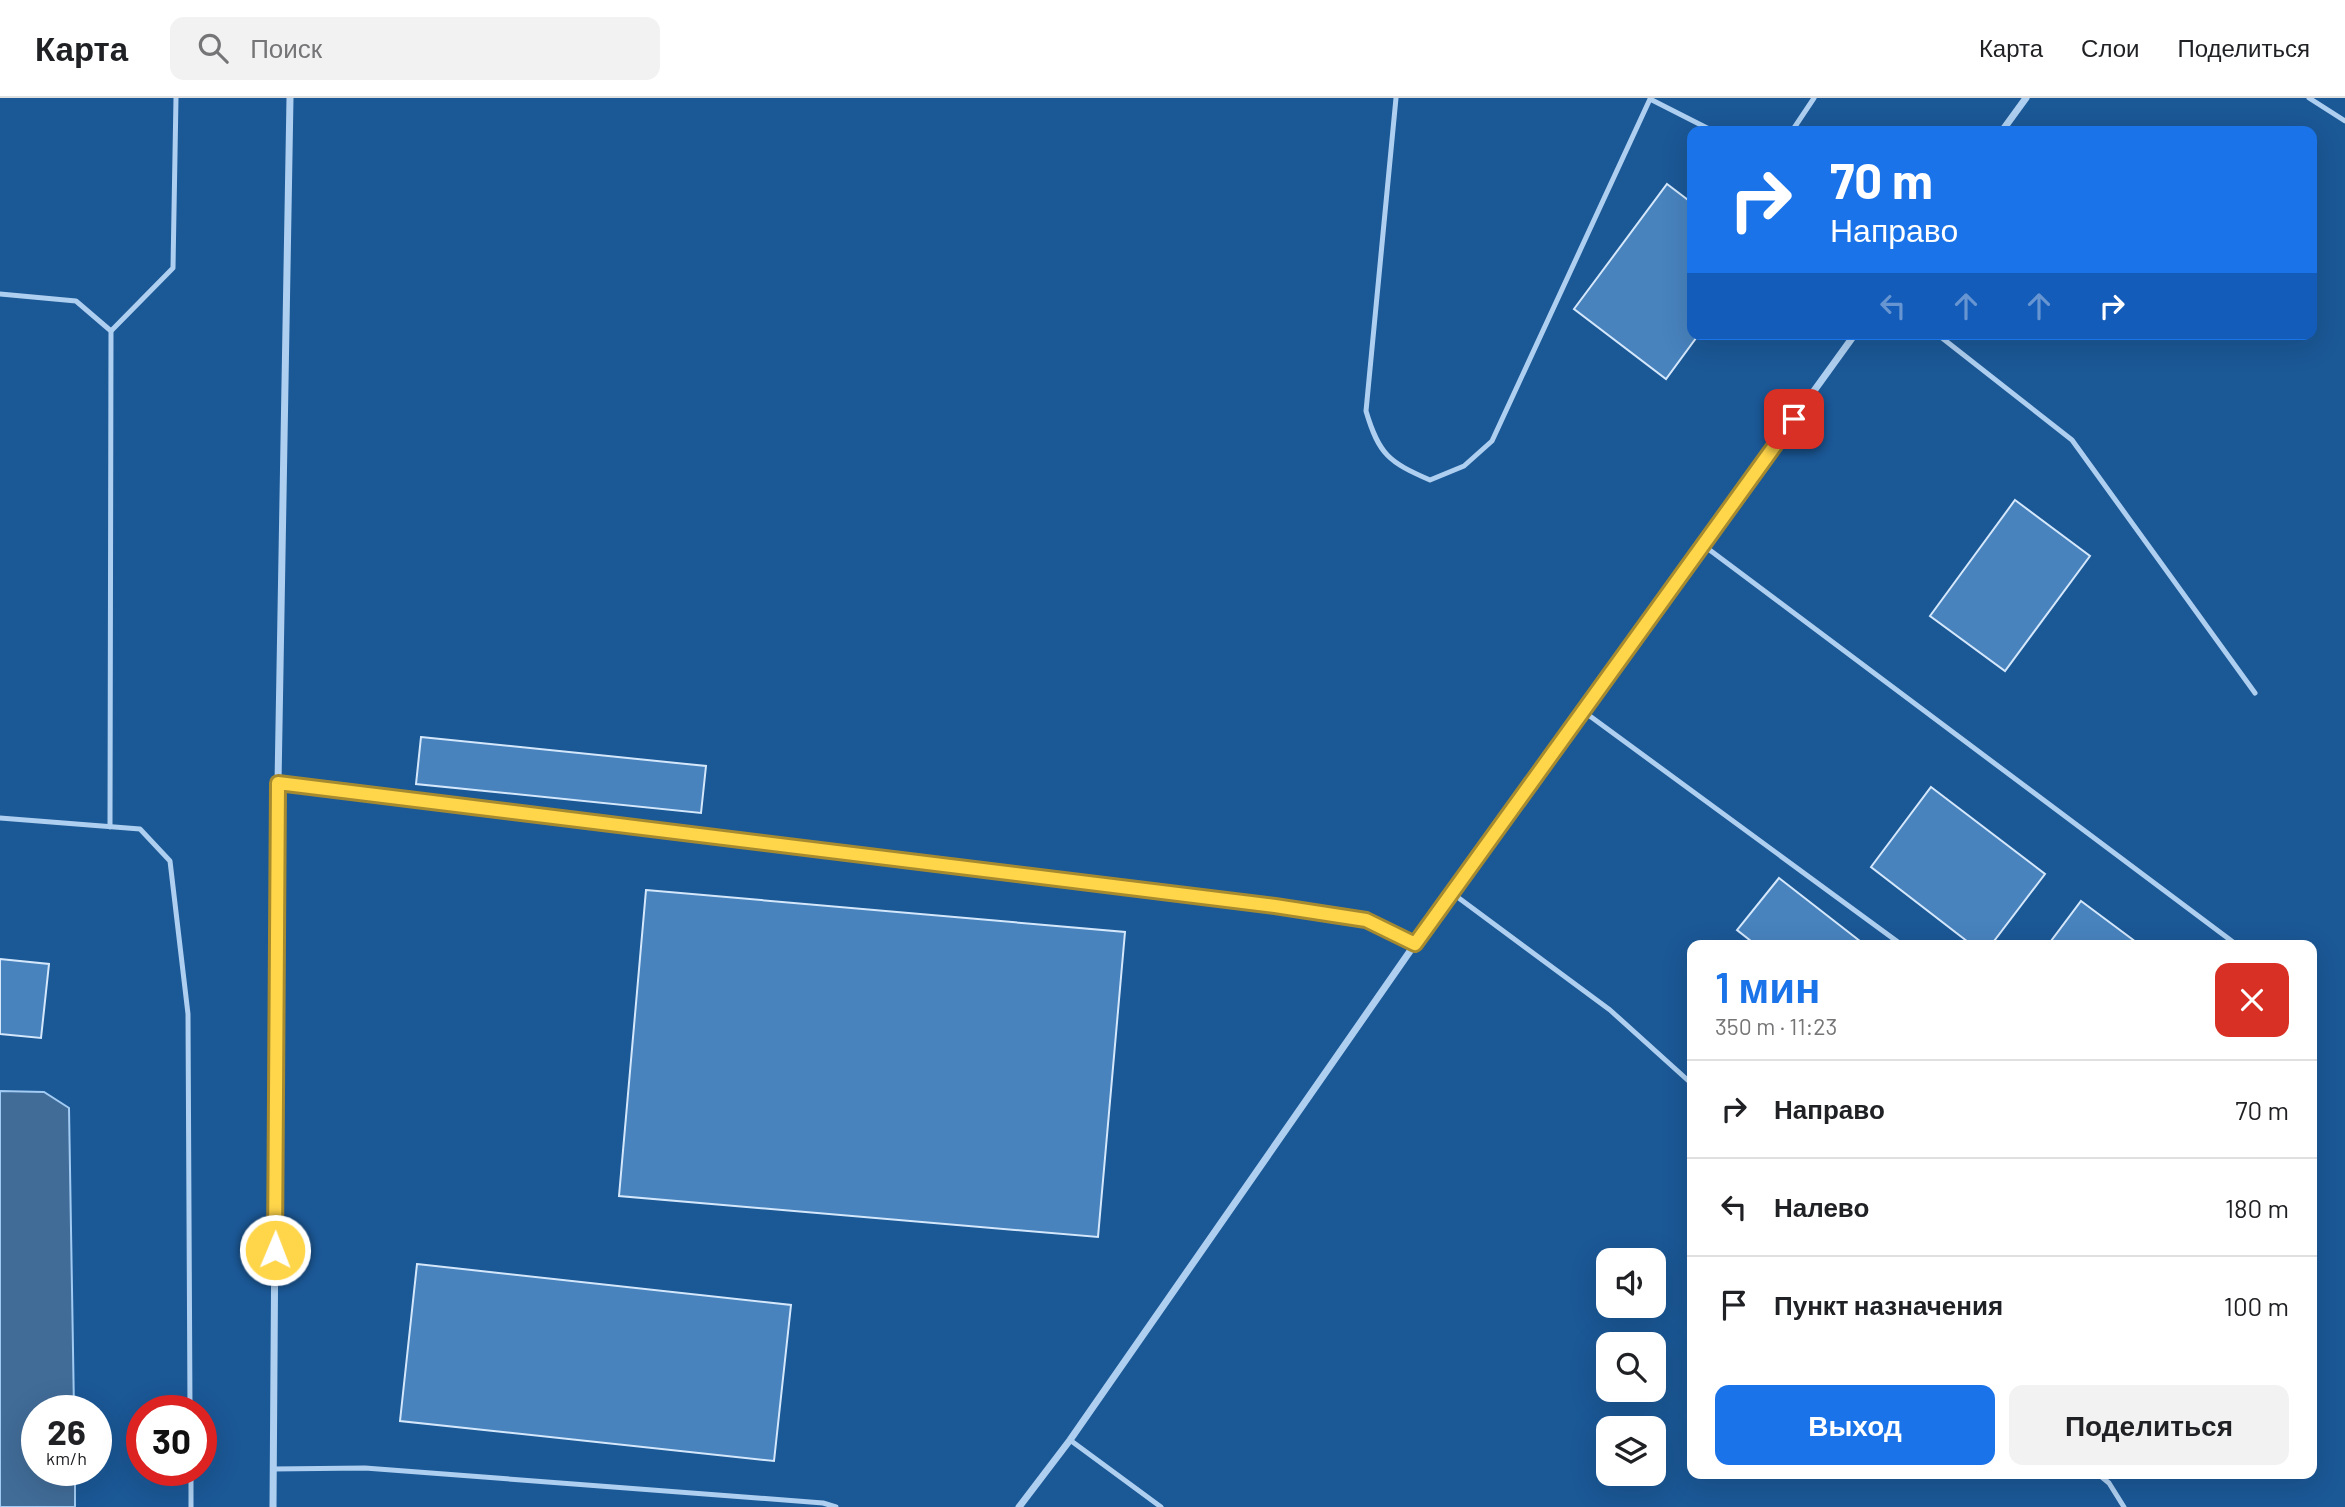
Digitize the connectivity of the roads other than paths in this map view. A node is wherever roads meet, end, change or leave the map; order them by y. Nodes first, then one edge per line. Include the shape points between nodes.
1 (176, 98) edge
2 (290, 98) edge
3 (1396, 98) edge
4 (1814, 98) edge
5 (2026, 98) edge
6 (2309, 98) edge
7 (2345, 121) edge
8 (1703, 126) edge
9 (1795, 126) edge
10 (2006, 126) edge
11 (0, 294) edge
12 (111, 331) junction
13 (1851, 340) edge
14 (1945, 340) edge
15 (1703, 545) junction
16 (2255, 693) dead end
17 (1583, 711) junction
18 (278, 783) junction
19 (0, 818) edge
20 (110, 827) junction
21 (1452, 893) junction
22 (1895, 940) edge
23 (2230, 940) edge
24 (1415, 944) junction
25 (1687, 1079) edge
26 (190, 1395) edge
27 (1070, 1440) junction
28 (273, 1469) junction
29 (2104, 1479) edge
30 (191, 1486) edge
31 (191, 1507) edge
32 (272, 1507) edge
33 (836, 1507) edge
34 (1019, 1507) edge
35 (1161, 1507) edge
36 (2124, 1507) edge

1 - 12 lane via 173,268
2 - 18 street
3 - 8 lane via 1366,411 1374,439 1397,466 1430,480 1464,466 1492,441 1650,99
4 - 9 lane
5 - 10 street
6 - 7 lane
11 - 12 lane via 76,301
12 - 20 lane
13 - 15 street
14 - 16 lane via 2072,440
15 - 17 street
15 - 23 lane
17 - 21 street
17 - 22 lane
18 - 24 lane via 1275,906 1366,920
18 - 28 street
19 - 20 lane
20 - 26 lane via 140,829 170,861 188,1014
21 - 24 street
21 - 25 lane via 1610,1010
24 - 27 street
27 - 34 street
27 - 35 lane
28 - 32 street
28 - 33 lane via 365,1468
29 - 36 lane
30 - 31 lane

